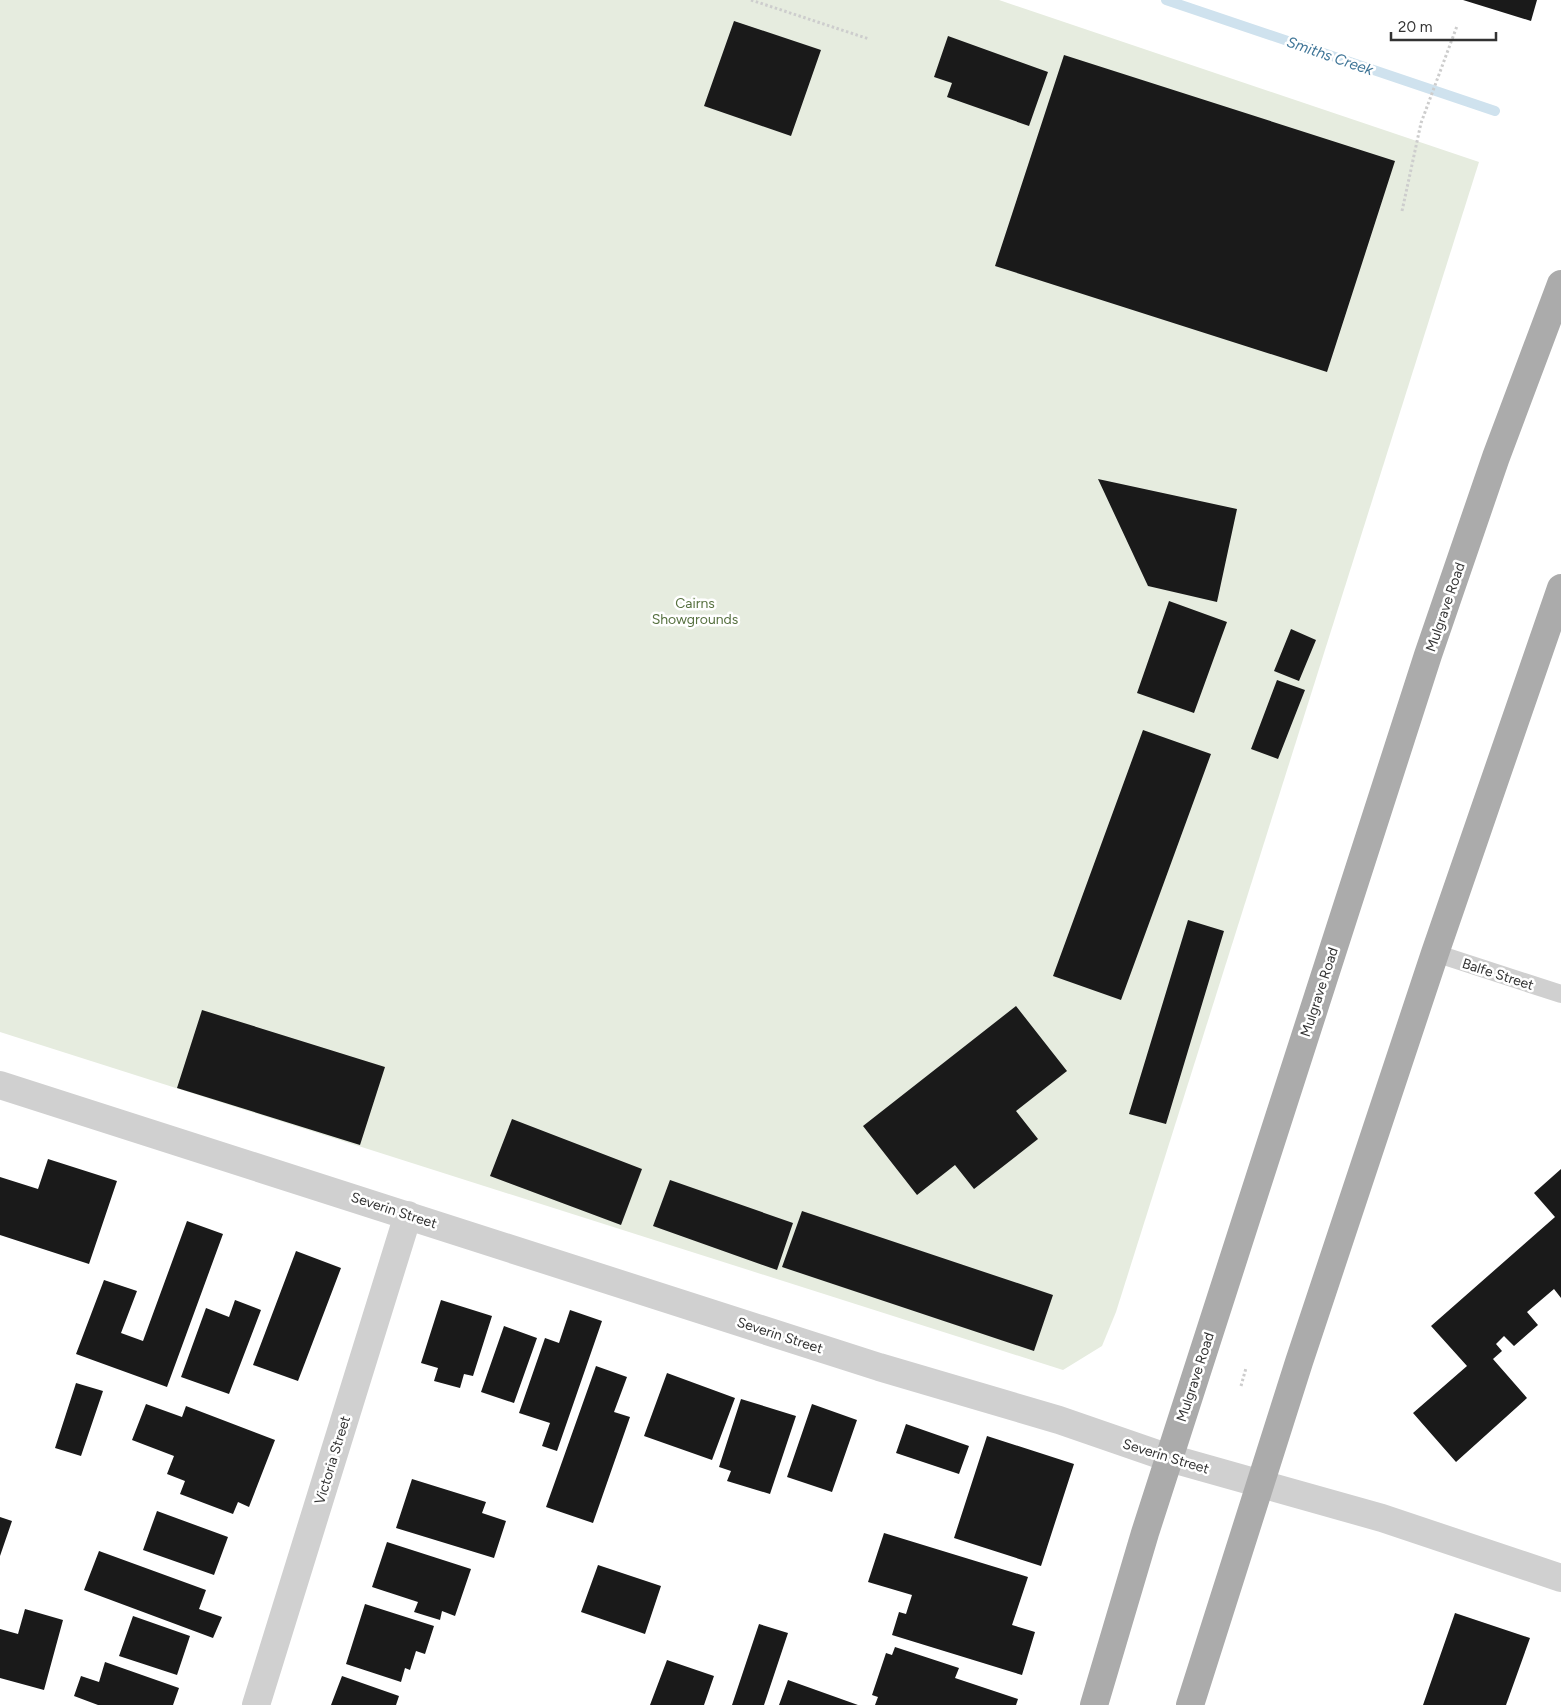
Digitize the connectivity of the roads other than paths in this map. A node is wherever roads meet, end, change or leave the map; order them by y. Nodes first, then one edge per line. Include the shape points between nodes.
1 (1561, 284) edge
2 (1561, 588) edge
3 (1435, 953) junction
4 (1561, 994) edge
5 (0, 1085) edge
6 (408, 1215) junction
7 (1169, 1458) junction
8 (1260, 1484) junction
9 (1561, 1578) edge
10 (256, 1705) edge
11 (1094, 1705) edge
12 (1190, 1705) edge

1 - 7 main road, Mulgrave Road via 1496,457 1428,655
2 - 3 main road
3 - 4 lane, Balfe Street
3 - 8 main road
5 - 6 street, Severin Street
6 - 7 street, Severin Street via 879,1367 1059,1420
6 - 10 street, Victoria Street
7 - 8 street, Severin Street
7 - 11 main road, Mulgrave Road
8 - 9 street, Severin Street via 1382,1518
8 - 12 main road

